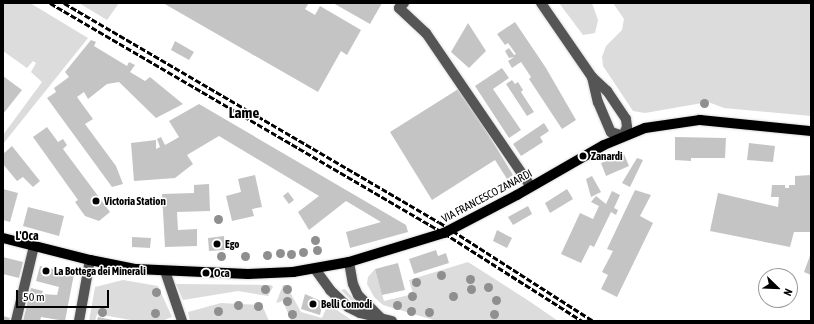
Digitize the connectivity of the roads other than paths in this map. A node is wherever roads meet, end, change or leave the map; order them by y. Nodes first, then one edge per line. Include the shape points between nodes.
1 (404, 3) edge
2 (541, 3) edge
3 (592, 77) junction
4 (811, 131) edge
5 (623, 136) junction
6 (531, 187) junction
7 (3, 238) edge
8 (34, 246) junction
9 (90, 260) junction
10 (349, 262) junction
11 (315, 268) junction
12 (165, 271) junction
13 (382, 318) junction
14 (16, 321) edge
15 (79, 321) edge
16 (182, 321) edge
17 (392, 321) edge

1 - 6 street via 399,8 426,33
2 - 3 street
3 - 5 street via 598,102 609,129 616,136
3 - 5 street via 606,91 626,119 627,127
4 - 5 main road, VIA FRANCESCO ZANARDI via 700,120 654,126
5 - 6 main road, VIA FRANCESCO ZANARDI
6 - 10 main road, VIA FRANCESCO ZANARDI via 444,233
7 - 8 main road, VIA FRANCESCO ZANARDI
8 - 9 main road, VIA FRANCESCO ZANARDI
8 - 14 street
9 - 12 main road, VIA FRANCESCO ZANARDI via 136,269
9 - 15 street
10 - 11 main road, VIA FRANCESCO ZANARDI
10 - 13 street via 358,295
11 - 12 main road, VIA FRANCESCO ZANARDI via 266,274
11 - 13 street via 335,295 348,307 360,313
12 - 16 street
13 - 17 street

